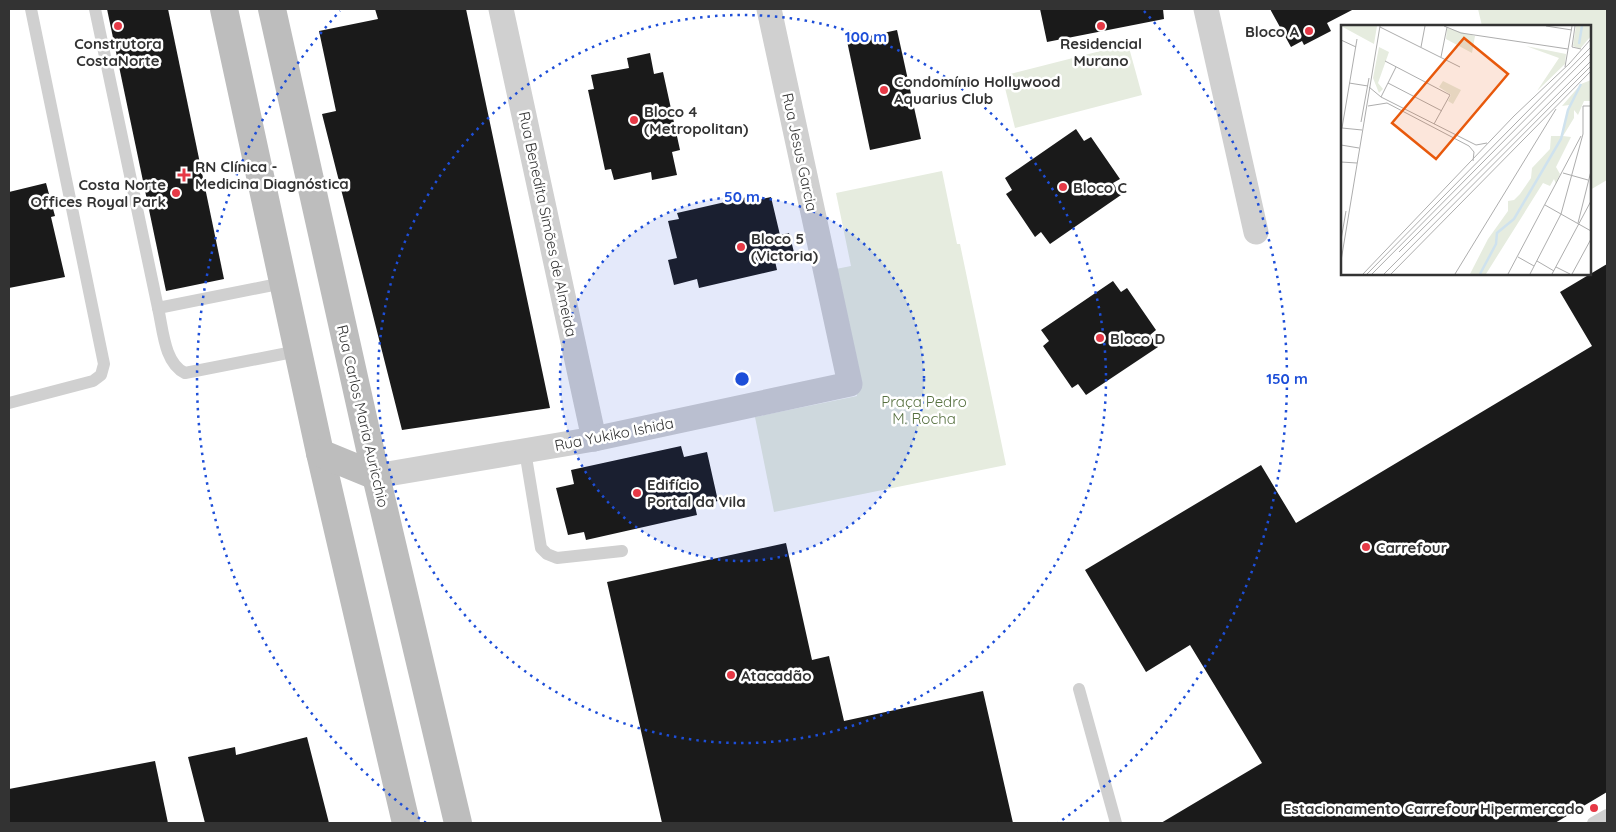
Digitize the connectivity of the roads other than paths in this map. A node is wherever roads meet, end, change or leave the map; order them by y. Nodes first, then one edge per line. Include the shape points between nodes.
1 (31, 9) edge
2 (95, 9) edge
3 (224, 9) edge
4 (272, 9) edge
5 (501, 9) edge
6 (769, 9) edge
7 (1206, 9) edge
8 (1256, 232) dead end
9 (283, 283) junction
10 (158, 308) junction
11 (298, 351) junction
12 (850, 384) joint
13 (9, 403) edge
14 (594, 439) junction
15 (525, 451) junction
16 (320, 453) junction
17 (376, 476) junction
18 (622, 551) dead end
19 (1079, 689) dead end
20 (1607, 815) edge
21 (406, 823) edge
22 (458, 823) edge
23 (1116, 823) edge
24 (1593, 823) edge

1 - 13 lane via 104,364 100,375 93,381
2 - 10 lane
3 - 9 main road
4 - 17 main road, Rua Carlos Maria Auricchio
5 - 14 street, Rua Benedita Simões de Almeida
6 - 12 street, Rua Jesus Garcia
7 - 8 street
9 - 10 lane
9 - 11 main road
10 - 11 lane via 171,362 185,373
11 - 16 main road
12 - 14 street, Rua Yukiko Ishida
14 - 15 street, Rua Yukiko Ishida
15 - 17 street, Rua Yukiko Ishida
15 - 18 lane via 541,548 557,558
16 - 17 main road
16 - 21 main road
17 - 22 main road, Rua Carlos Maria Auricchio
19 - 23 lane
20 - 24 lane

